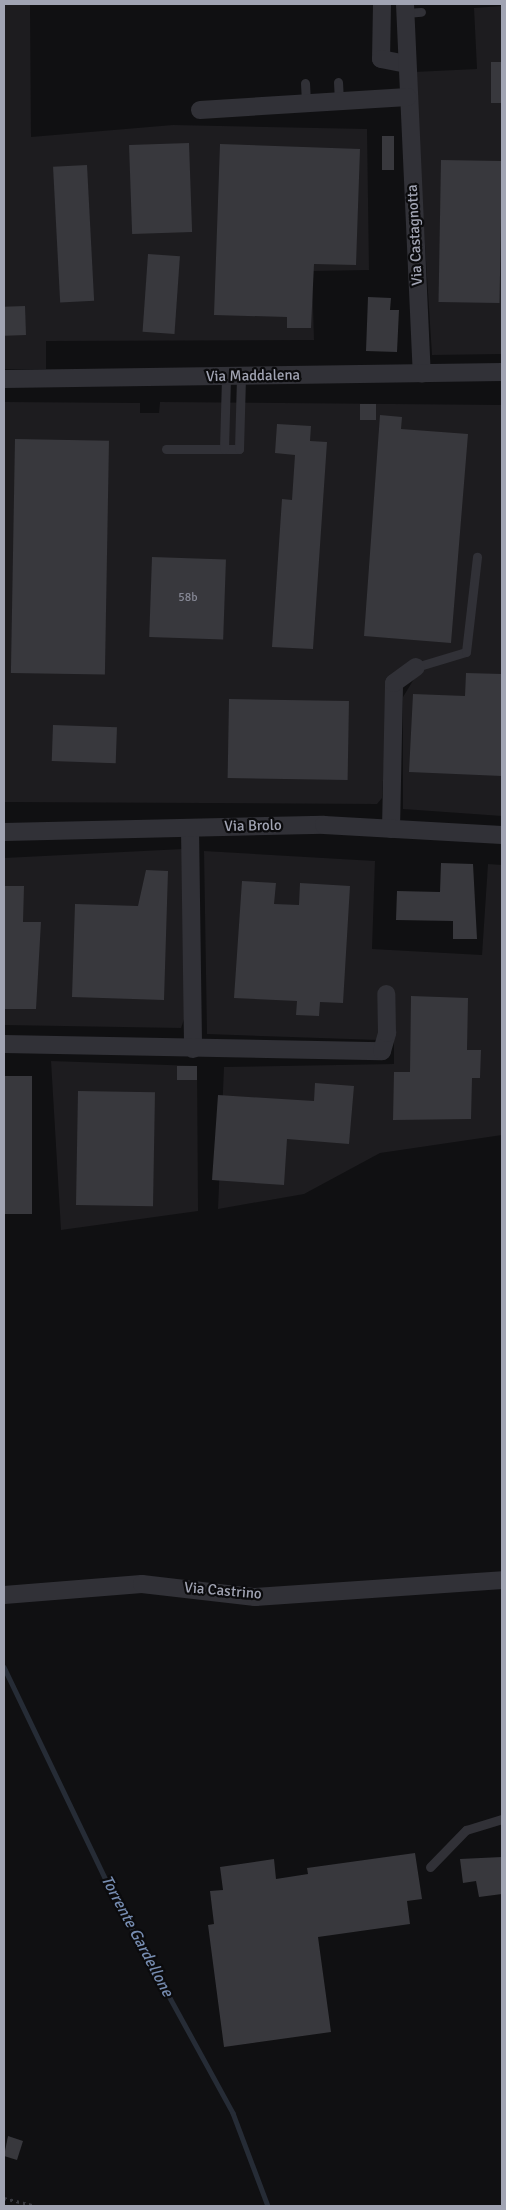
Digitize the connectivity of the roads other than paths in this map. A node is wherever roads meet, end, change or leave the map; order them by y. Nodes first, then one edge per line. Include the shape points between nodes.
1 (382, 4) edge
2 (389, 4) edge
3 (410, 10) edge
4 (405, 31) junction
5 (407, 64) junction
6 (338, 82) dead end
7 (305, 83) dead end
8 (408, 96) junction
9 (339, 101) junction
10 (306, 103) junction
11 (200, 110) dead end
12 (502, 372) edge
13 (422, 374) junction
14 (233, 376) junction
15 (4, 379) edge
16 (166, 449) dead end
17 (224, 450) junction
18 (477, 557) dead end
19 (416, 667) joint
20 (190, 828) junction
21 (391, 829) junction
22 (4, 832) edge
23 (502, 836) edge
24 (386, 994) dead end
25 (4, 1044) edge
26 (193, 1049) junction
27 (502, 1580) edge
28 (4, 1595) edge
29 (502, 1820) edge
30 (430, 1866) dead end

1 - 5 street via 381,59
2 - 4 street, Via Castagnotta
3 - 4 street, Via Castagnotta
4 - 5 street, Via Castagnotta
5 - 8 street, Via Castagnotta
6 - 9 lane
7 - 10 lane
8 - 9 street
8 - 13 street, Via Castagnotta
9 - 10 street
10 - 11 street
12 - 13 street, Via Maddalena
13 - 14 street, Via Maddalena
14 - 15 street, Via Maddalena
14 - 17 lane
14 - 17 lane via 239,449
16 - 17 lane
18 - 19 lane via 466,652
19 - 21 street via 394,683
20 - 21 street, Via Brolo via 324,825
20 - 22 street, Via Brolo
20 - 26 street
21 - 23 street, Via Brolo
24 - 26 street via 382,1051
25 - 26 street
27 - 28 street, Via Castrino via 255,1597 142,1584
29 - 30 lane via 466,1830

